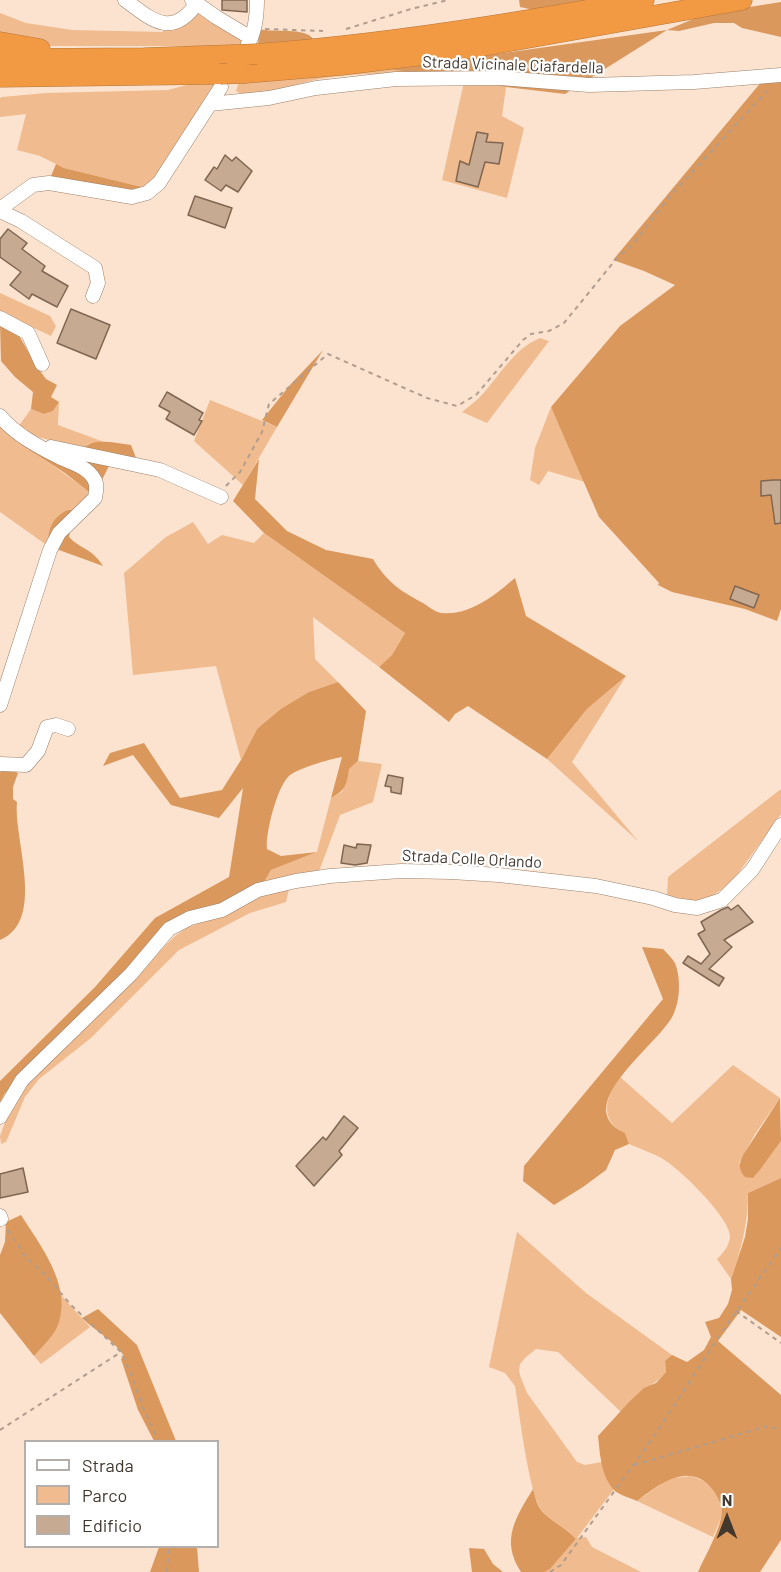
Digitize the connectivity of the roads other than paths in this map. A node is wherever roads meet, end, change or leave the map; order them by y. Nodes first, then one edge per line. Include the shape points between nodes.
1 (125, 0) edge
2 (257, 0) edge
3 (644, 0) edge
4 (742, 0) edge
5 (195, 2) edge
6 (0, 42) edge
7 (248, 44) junction
8 (0, 59) edge
9 (85, 59) junction
10 (0, 77) edge
11 (96, 77) junction
12 (778, 79) edge
13 (221, 81) junction
14 (0, 92) edge
15 (210, 104) junction
16 (0, 210) edge
17 (93, 296) dead end
18 (0, 318) edge
19 (42, 364) dead end
20 (0, 416) edge
21 (37, 444) junction
22 (223, 492) road end
23 (0, 705) edge
24 (68, 729) dead end
25 (0, 764) edge
26 (781, 825) edge
27 (0, 1117) edge

1 - 5 street via 163,24 189,14
2 - 7 street
3 - 7 highway via 452,33 327,49
4 - 13 highway, bridge via 455,51 245,73
5 - 7 street
6 - 9 highway via 69,50
7 - 9 highway
8 - 9 highway
10 - 11 highway
11 - 13 highway
11 - 14 highway via 78,87
12 - 15 street, Strada Vicinale Ciafardella via 589,85 500,78 396,79
13 - 15 street
15 - 16 street via 159,183 147,193 132,197 49,183 33,185
16 - 17 street via 95,268 98,283
18 - 19 street via 28,333
20 - 21 street via 10,428
21 - 22 street via 160,470
21 - 23 street via 83,468 96,481 97,490 83,511 59,533 50,550
24 - 25 street via 47,727 38,752 26,765
26 - 27 street, Strada Colle Orlando via 752,870 722,900 697,908 596,886 451,872 330,876 258,890 222,910 190,918 169,929 131,975 22,1080

